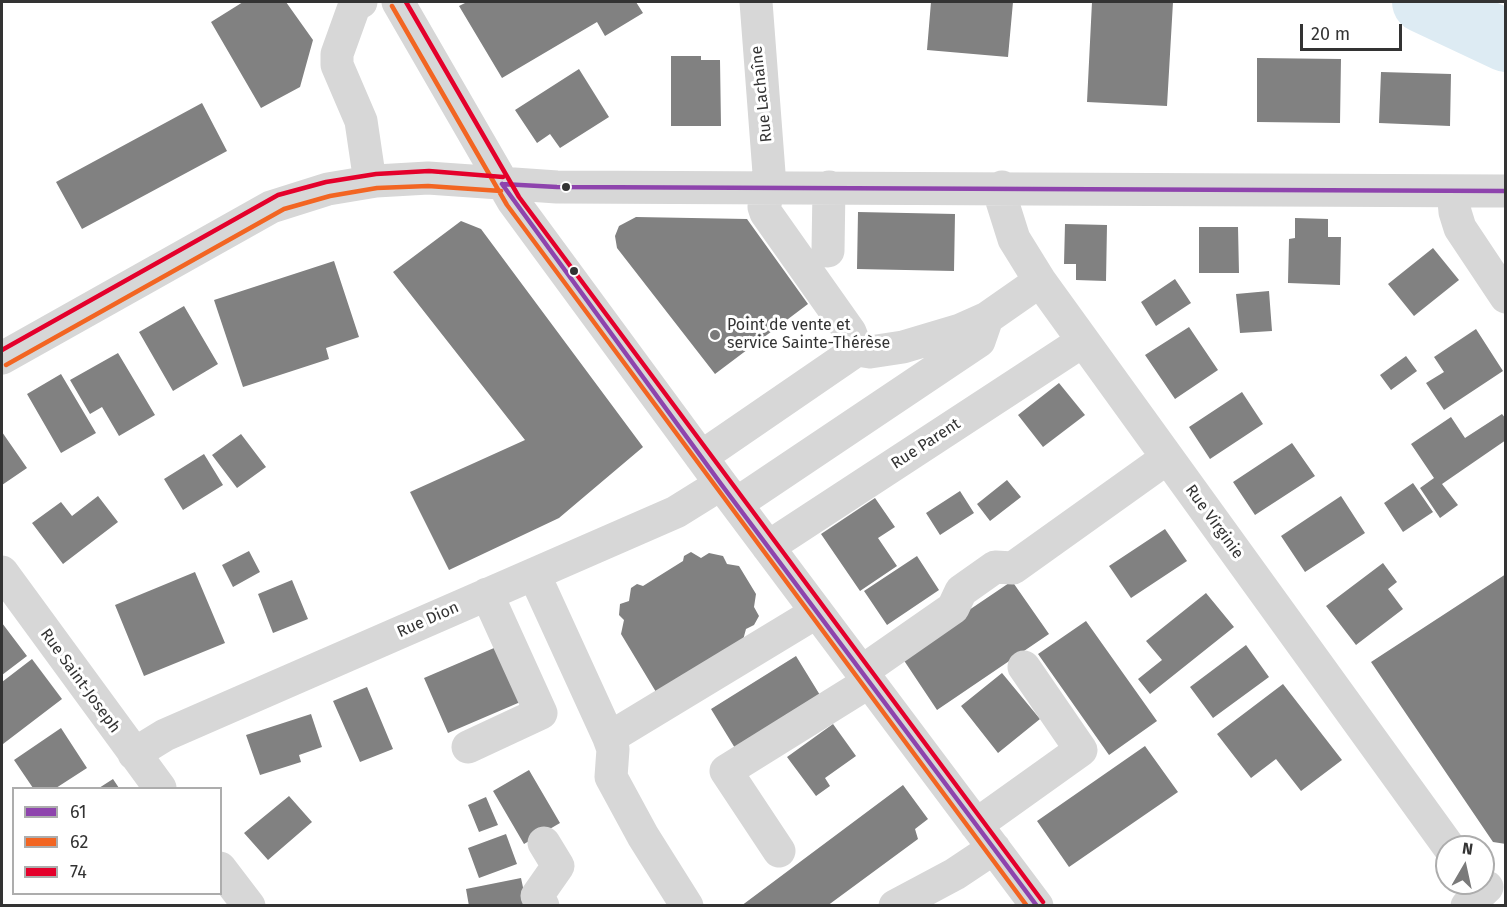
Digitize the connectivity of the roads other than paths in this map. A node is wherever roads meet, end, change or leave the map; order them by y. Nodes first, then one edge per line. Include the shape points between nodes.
1 (361, 2) edge
2 (398, 2) edge
3 (756, 2) edge
4 (370, 182) junction
5 (502, 184) junction
6 (770, 186) junction
7 (829, 187) junction
8 (1002, 187) junction
9 (1453, 191) junction
10 (1506, 191) edge
11 (828, 251) dead end
12 (1040, 280) junction
13 (1506, 297) edge
14 (987, 318) junction
15 (1083, 341) junction
16 (870, 351) junction
17 (2, 358) edge
18 (909, 388) junction
19 (701, 457) junction
20 (1167, 458) junction
21 (728, 494) junction
22 (768, 547) junction
23 (2, 572) edge
24 (534, 574) junction
25 (487, 594) junction
26 (818, 612) junction
27 (1024, 667) dead end
28 (865, 677) junction
29 (609, 738) junction
30 (468, 747) dead end
31 (134, 754) junction
32 (159, 787) edge
33 (1440, 835) edge
34 (985, 837) junction
35 (544, 843) dead end
36 (778, 851) dead end
37 (222, 871) edge
38 (249, 906) edge
39 (543, 906) edge
40 (687, 906) edge
41 (895, 906) edge
42 (1037, 906) edge

1 - 4 street via 355,4 337,54 337,65 361,121
2 - 5 street
3 - 6 street, Rue Lachaîne
4 - 5 street via 429,178
4 - 17 street via 328,189 272,207
5 - 6 street
5 - 19 street
6 - 7 street
6 - 16 street, Rue Lachaîne via 764,207 769,220 850,332
7 - 8 street
7 - 11 street
8 - 9 street
8 - 12 street, Rue Virginie via 1002,201 1014,239
9 - 10 street
9 - 13 street via 1460,228
12 - 14 street
12 - 15 street, Rue Virginie
14 - 16 street via 960,330
14 - 18 street, Rue Dion via 980,341
15 - 20 street, Rue Virginie
15 - 22 street, Rue Parent
16 - 18 street, Rue Lachaîne
16 - 19 street
18 - 21 street, Rue Dion
19 - 21 street
20 - 28 street via 1013,568 995,567 969,585 961,591 953,608
20 - 33 street, Rue Virginie
21 - 22 street
21 - 24 street, Rue Dion via 676,512
22 - 26 street
23 - 31 street, Rue Saint-Joseph
24 - 25 street, Rue Dion
24 - 29 street
25 - 30 street via 541,713
25 - 31 street, Rue Dion via 165,735
26 - 28 street
26 - 29 street
27 - 34 street via 1081,750
28 - 34 street
28 - 36 street via 726,771
29 - 40 street via 613,749 611,777
31 - 32 street, Rue Saint-Joseph
34 - 41 street via 955,874
34 - 42 street
35 - 39 street via 558,866 537,896
37 - 38 street

